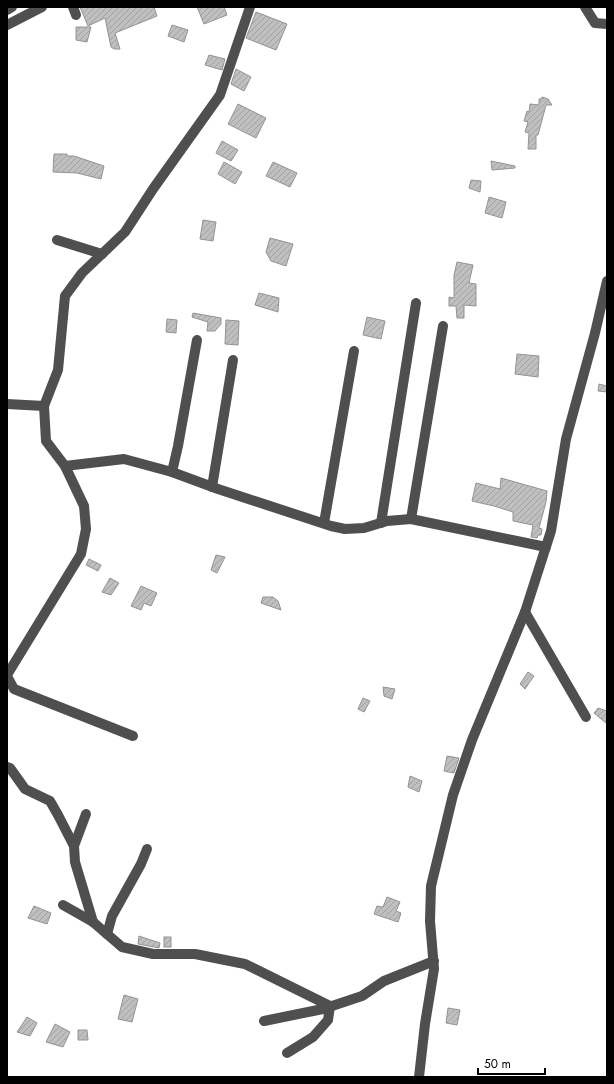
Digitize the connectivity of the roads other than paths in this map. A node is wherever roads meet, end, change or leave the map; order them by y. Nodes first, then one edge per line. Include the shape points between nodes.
1 (42, 7) edge
2 (250, 7) edge
3 (585, 7) edge
4 (607, 24) edge
5 (7, 25) edge
6 (57, 240) dead end
7 (102, 254) junction
8 (607, 281) edge
9 (416, 303) dead end
10 (443, 326) dead end
11 (197, 340) dead end
12 (354, 351) dead end
13 (233, 360) dead end
14 (7, 404) edge
15 (44, 406) junction
16 (65, 466) junction
17 (172, 472) junction
18 (212, 487) junction
19 (411, 519) junction
20 (381, 523) junction
21 (324, 524) junction
22 (546, 547) junction
23 (525, 612) junction
24 (7, 676) edge
25 (586, 717) dead end
26 (132, 736) dead end
27 (7, 767) edge
28 (86, 814) dead end
29 (74, 846) junction
30 (147, 849) dead end
31 (63, 905) dead end
32 (94, 922) junction
33 (107, 934) junction
34 (434, 961) junction
35 (330, 1006) junction
36 (264, 1021) dead end
37 (287, 1053) dead end
38 (419, 1077) edge

1 - 5 street
2 - 7 street via 220,96 125,232
3 - 4 street via 595,23
6 - 7 street
7 - 15 street via 82,273 65,296 58,370
8 - 22 street via 566,439 551,531
9 - 20 street
10 - 19 street
11 - 17 street
12 - 21 street
13 - 18 street
14 - 15 street
15 - 16 street via 46,441
16 - 17 street via 124,459
16 - 24 street via 84,506 86,529 81,554
17 - 18 street
18 - 21 street
19 - 20 street
19 - 22 street
20 - 21 street via 364,528 345,529
22 - 23 street
23 - 25 street
23 - 34 street via 472,740 453,795 431,886 430,921
24 - 26 street via 14,689
27 - 29 street via 24,789 50,801
28 - 29 street
29 - 32 street via 75,862
30 - 33 street via 112,916
31 - 32 street
32 - 33 street
33 - 35 street via 122,947 153,954 195,954 246,964
34 - 35 street via 384,981 362,996
34 - 38 street
35 - 36 street via 323,1010
35 - 37 street via 328,1020 313,1037

